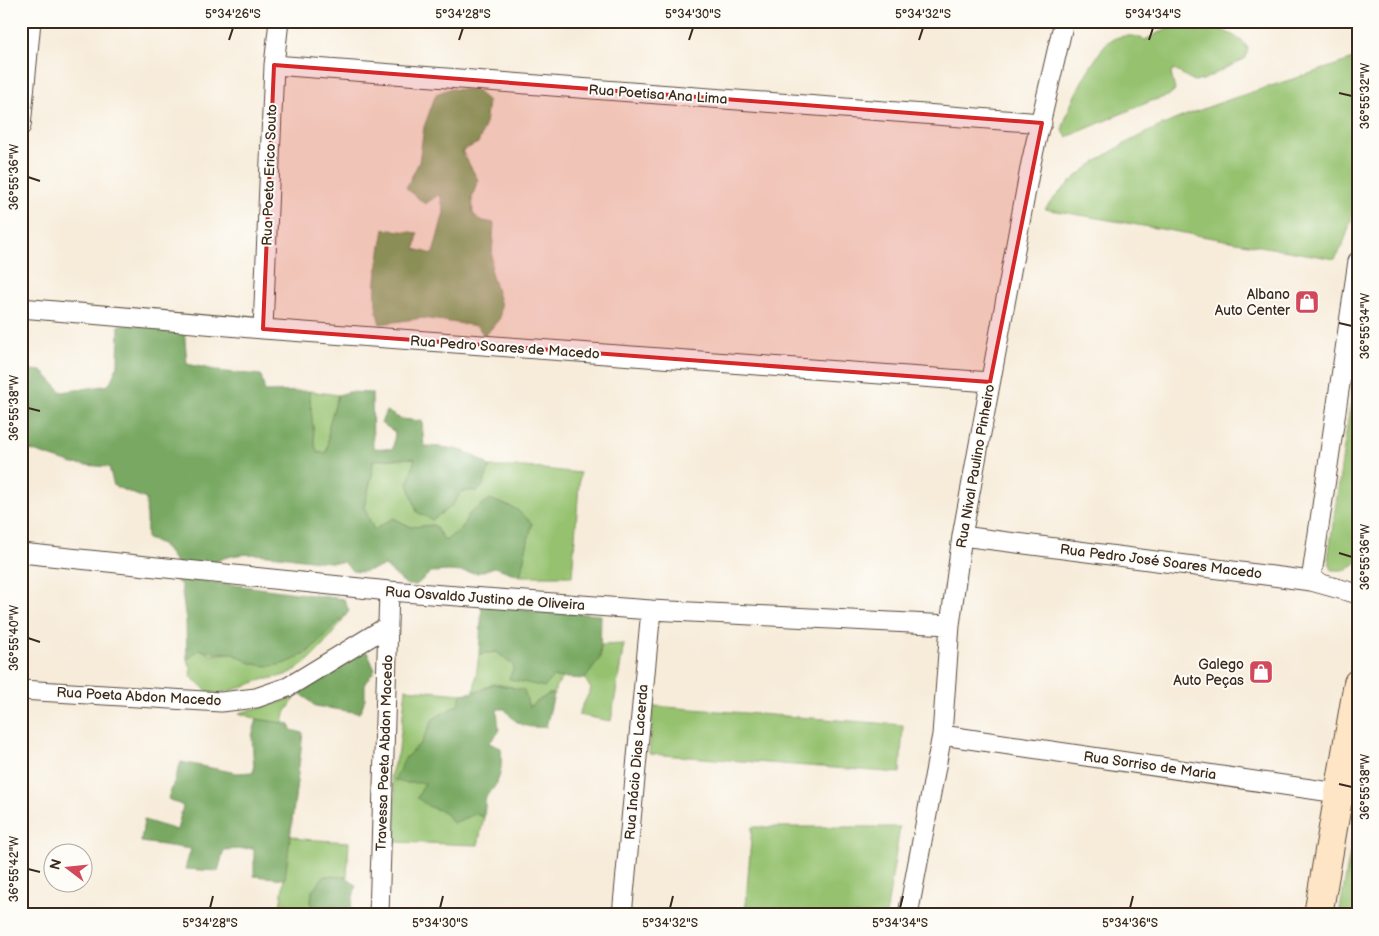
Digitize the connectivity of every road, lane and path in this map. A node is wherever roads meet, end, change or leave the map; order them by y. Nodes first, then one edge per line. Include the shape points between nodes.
1 (31, 21) edge
2 (279, 21) edge
3 (1064, 21) edge
4 (24, 50) edge
5 (274, 65) junction
6 (1042, 123) junction
7 (21, 126) edge
8 (1358, 261) edge
9 (21, 308) edge
10 (263, 329) junction
11 (990, 382) junction
12 (962, 536) junction
13 (21, 553) edge
14 (1311, 581) junction
15 (389, 591) junction
16 (1358, 594) edge
17 (651, 610) junction
18 (950, 625) junction
19 (388, 626) junction
20 (1358, 684) edge
21 (21, 690) edge
22 (942, 735) junction
23 (1348, 794) edge
24 (910, 914) edge
25 (379, 915) edge
26 (622, 915) edge
27 (1318, 915) edge

1 - 4 street
2 - 5 street, Rua Poeta Erico Souto
3 - 6 street, Rua Nival Paulino Pinheiro
4 - 7 street
5 - 6 street, Rua Poetisa Ana Lima
5 - 10 street, Rua Poeta Erico Souto
6 - 11 street, Rua Nival Paulino Pinheiro via 1031,163
8 - 14 street
9 - 10 street, Rua Pedro Soares de Macedo
10 - 11 street, Rua Pedro Soares de Macedo
11 - 12 street, Rua Nival Paulino Pinheiro
12 - 14 street, Rua Pedro José Soares Macedo
12 - 18 street, Rua Nival Paulino Pinheiro
13 - 15 street, Rua Osvaldo Justino de Oliveira
14 - 16 street, Rua Pedro José Soares Macedo
15 - 17 street, Rua Osvaldo Justino de Oliveira
15 - 19 street, Travessa Poeta Abdon Macedo
17 - 18 street, Rua Osvaldo Justino de Oliveira
17 - 26 street, Rua Inácio Dias Lacerda
18 - 22 street, Rua Nival Paulino Pinheiro
19 - 21 street, Rua Poeta Abdon Macedo via 288,688 256,698 221,702
19 - 25 street, Travessa Poeta Abdon Macedo
20 - 23 main road
22 - 23 street, Rua Sorriso de Maria
22 - 24 street, Rua Nival Paulino Pinheiro
23 - 27 main road

